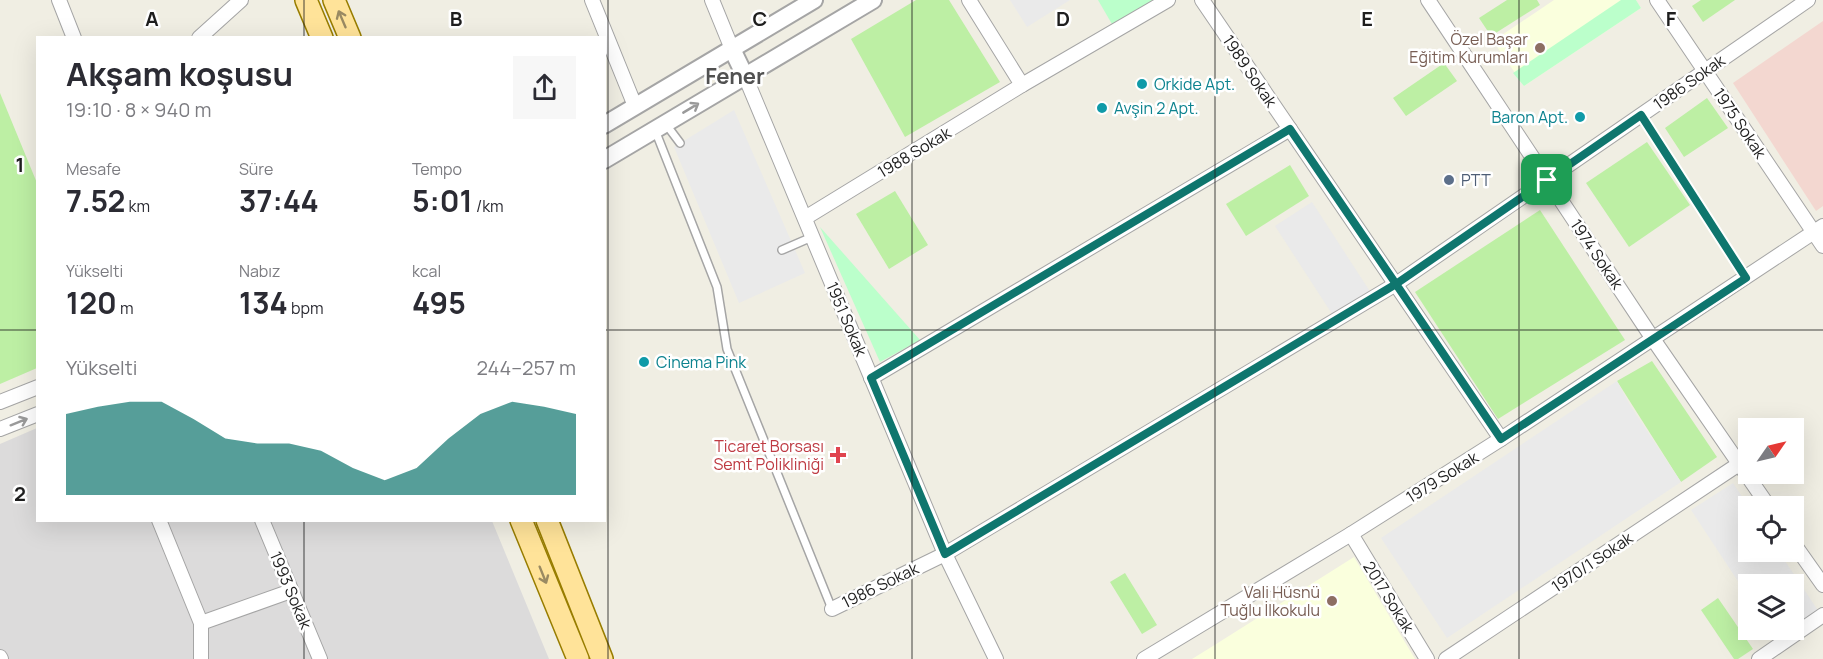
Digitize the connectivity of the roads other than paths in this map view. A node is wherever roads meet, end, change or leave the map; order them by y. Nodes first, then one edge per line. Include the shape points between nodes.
1 (59, 0) edge
2 (241, 0) edge
3 (306, 0) edge
4 (334, 0) edge
5 (592, 0) edge
6 (712, 0) edge
7 (813, 0) edge
8 (873, 0) edge
9 (969, 0) edge
10 (1168, 0) edge
11 (1202, 0) edge
12 (1428, 0) edge
13 (1657, 0) edge
14 (1808, 0) edge
15 (74, 36) edge
16 (201, 36) edge
17 (321, 36) edge
18 (349, 36) edge
19 (732, 49) junction
20 (1705, 71) junction
21 (745, 76) junction
22 (1022, 85) junction
23 (635, 106) junction
24 (1641, 115) junction
25 (606, 123) edge
26 (660, 126) junction
27 (1290, 129) junction
28 (680, 143) dead end
29 (606, 158) edge
30 (1547, 180) junction
31 (805, 218) junction
32 (1818, 229) edge
33 (812, 237) junction
34 (1823, 246) edge
35 (782, 250) dead end
36 (1746, 278) junction
37 (1396, 284) junction
38 (1653, 339) junction
39 (871, 378) junction
40 (36, 388) edge
41 (0, 402) edge
42 (36, 415) edge
43 (0, 429) edge
44 (1501, 439) junction
45 (1738, 463) edge
46 (1738, 465) edge
47 (160, 522) edge
48 (263, 522) edge
49 (522, 522) edge
50 (548, 522) edge
51 (1351, 534) junction
52 (945, 554) junction
53 (1804, 558) edge
54 (1823, 585) edge
55 (291, 591) junction
56 (832, 609) joint
57 (1823, 615) edge
58 (201, 623) junction
59 (201, 659) edge
60 (320, 659) edge
61 (578, 659) edge
62 (602, 659) edge
63 (996, 659) edge
64 (1144, 659) edge
65 (1427, 659) edge
66 (1446, 659) edge
67 (1759, 659) edge

1 - 15 street
2 - 16 street
3 - 17 main road
18 -> 4 main road
5 - 23 street
6 - 19 street
7 - 19 street
8 - 21 street
9 - 22 street
10 - 22 street, 1988 Sokak
11 - 27 street, 1989 Sokak
12 - 30 street, 1974 Sokak
13 - 20 street, 1975 Sokak
14 - 20 street, 1986 Sokak
19 - 21 street
19 - 23 street
20 - 24 street, 1986 Sokak
20 - 32 street, 1975 Sokak
26 -> 21 street
21 - 31 street, 1951 Sokak
22 - 31 street, 1988 Sokak
23 - 25 street
24 - 30 street, 1986 Sokak
24 - 36 lane
26 - 28 lane
26 - 29 street
26 - 56 lane via 717,287 727,349
27 - 37 street, 1989 Sokak
27 - 39 street
30 - 37 street, 1986 Sokak
30 - 38 street, 1974 Sokak
31 - 33 street, 1951 Sokak
32 - 34 street, 1975 Sokak
32 - 36 street, 1979 Sokak
33 - 35 lane
33 - 39 street, 1951 Sokak
36 - 38 street, 1979 Sokak
37 - 44 street, 1989 Sokak
37 - 52 street, 1986 Sokak
38 - 44 street, 1979 Sokak
38 - 45 street, 1974 Sokak
39 - 52 street, 1951 Sokak
40 - 41 street
43 -> 42 street
44 - 51 street, 1979 Sokak
46 - 66 street, 1970/1 Sokak
47 - 58 street
48 - 55 street, 1993 Sokak
49 -> 61 main road
50 - 62 main road
51 - 64 street, 1979 Sokak
51 - 65 street, 2017 Sokak
52 - 56 street, 1986 Sokak
52 - 63 street, 1951 Sokak
53 - 54 street
55 - 58 street
55 - 60 street, 1993 Sokak
57 - 67 street
58 - 59 street

